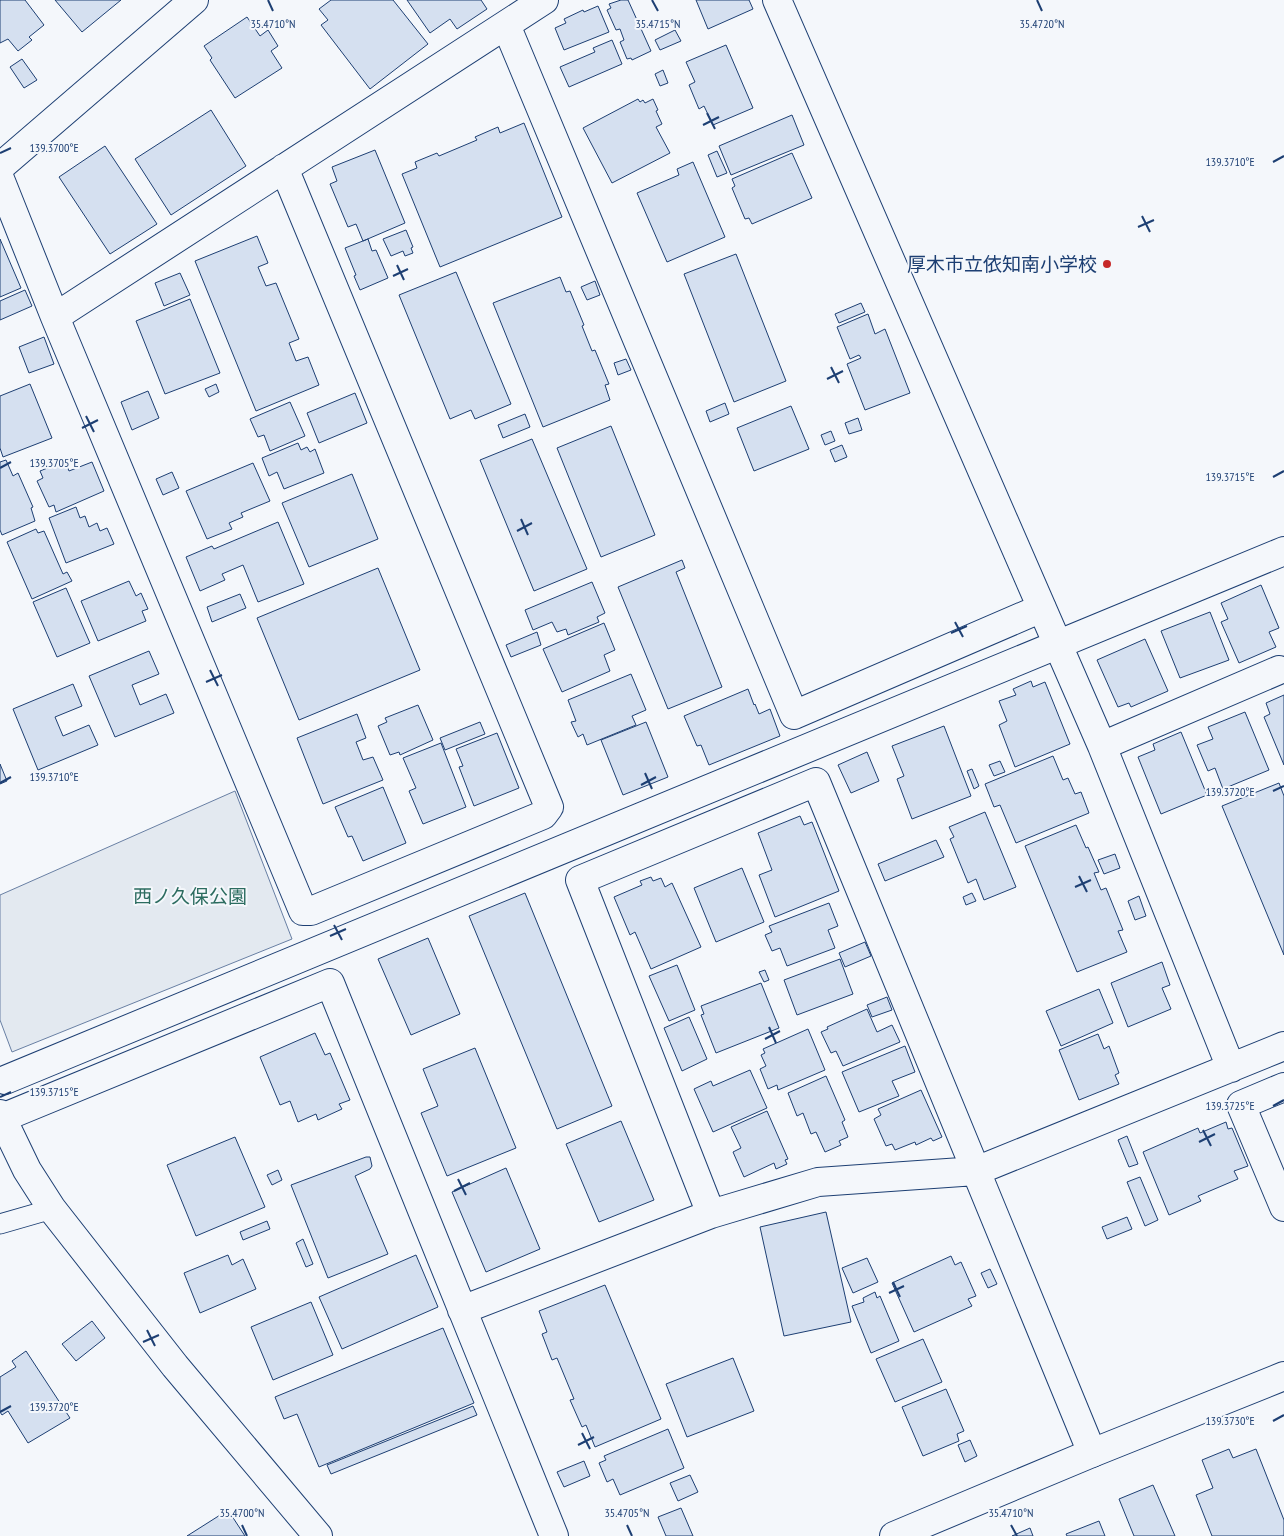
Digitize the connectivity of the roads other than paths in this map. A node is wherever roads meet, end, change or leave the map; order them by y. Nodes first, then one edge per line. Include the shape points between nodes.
1 (194, 0) edge
2 (544, 0) edge
3 (777, 0) edge
4 (506, 25) junction
5 (0, 167) edge
6 (284, 168) junction
7 (0, 179) edge
8 (55, 317) junction
9 (1284, 551) edge
10 (1042, 608) junction
11 (1058, 646) junction
12 (1279, 670) dead end
13 (1102, 746) junction
14 (1284, 1046) edge
15 (1231, 1068) junction
16 (5, 1080) dead end
17 (1284, 1087) edge
18 (1, 1116) edge
19 (976, 1171) junction
20 (1284, 1207) edge
21 (52, 1209) junction
22 (711, 1214) junction
23 (0, 1224) edge
24 (462, 1310) junction
25 (1284, 1376) edge
26 (1092, 1453) junction
27 (318, 1536) edge
28 (554, 1536) edge
29 (894, 1536) edge

1 - 5 street
2 - 4 street
3 - 10 street
4 - 6 street
4 - 10 street via 794,715
6 - 8 street
6 - 8 street via 549,807 543,815 311,912 303,911
7 - 8 street
9 - 11 street
10 - 11 street
11 - 13 street
11 - 16 street
12 - 13 street
13 - 15 street
14 - 15 street
15 - 19 street
17 - 20 street via 1241,1105
18 - 21 street via 27,1170
18 - 24 street via 330,983
19 - 22 street via 818,1182
19 - 22 street via 816,782 580,880
19 - 26 street
21 - 23 lane
21 - 27 street via 175,1366
22 - 24 street
24 - 28 street
25 - 26 street
26 - 29 street

